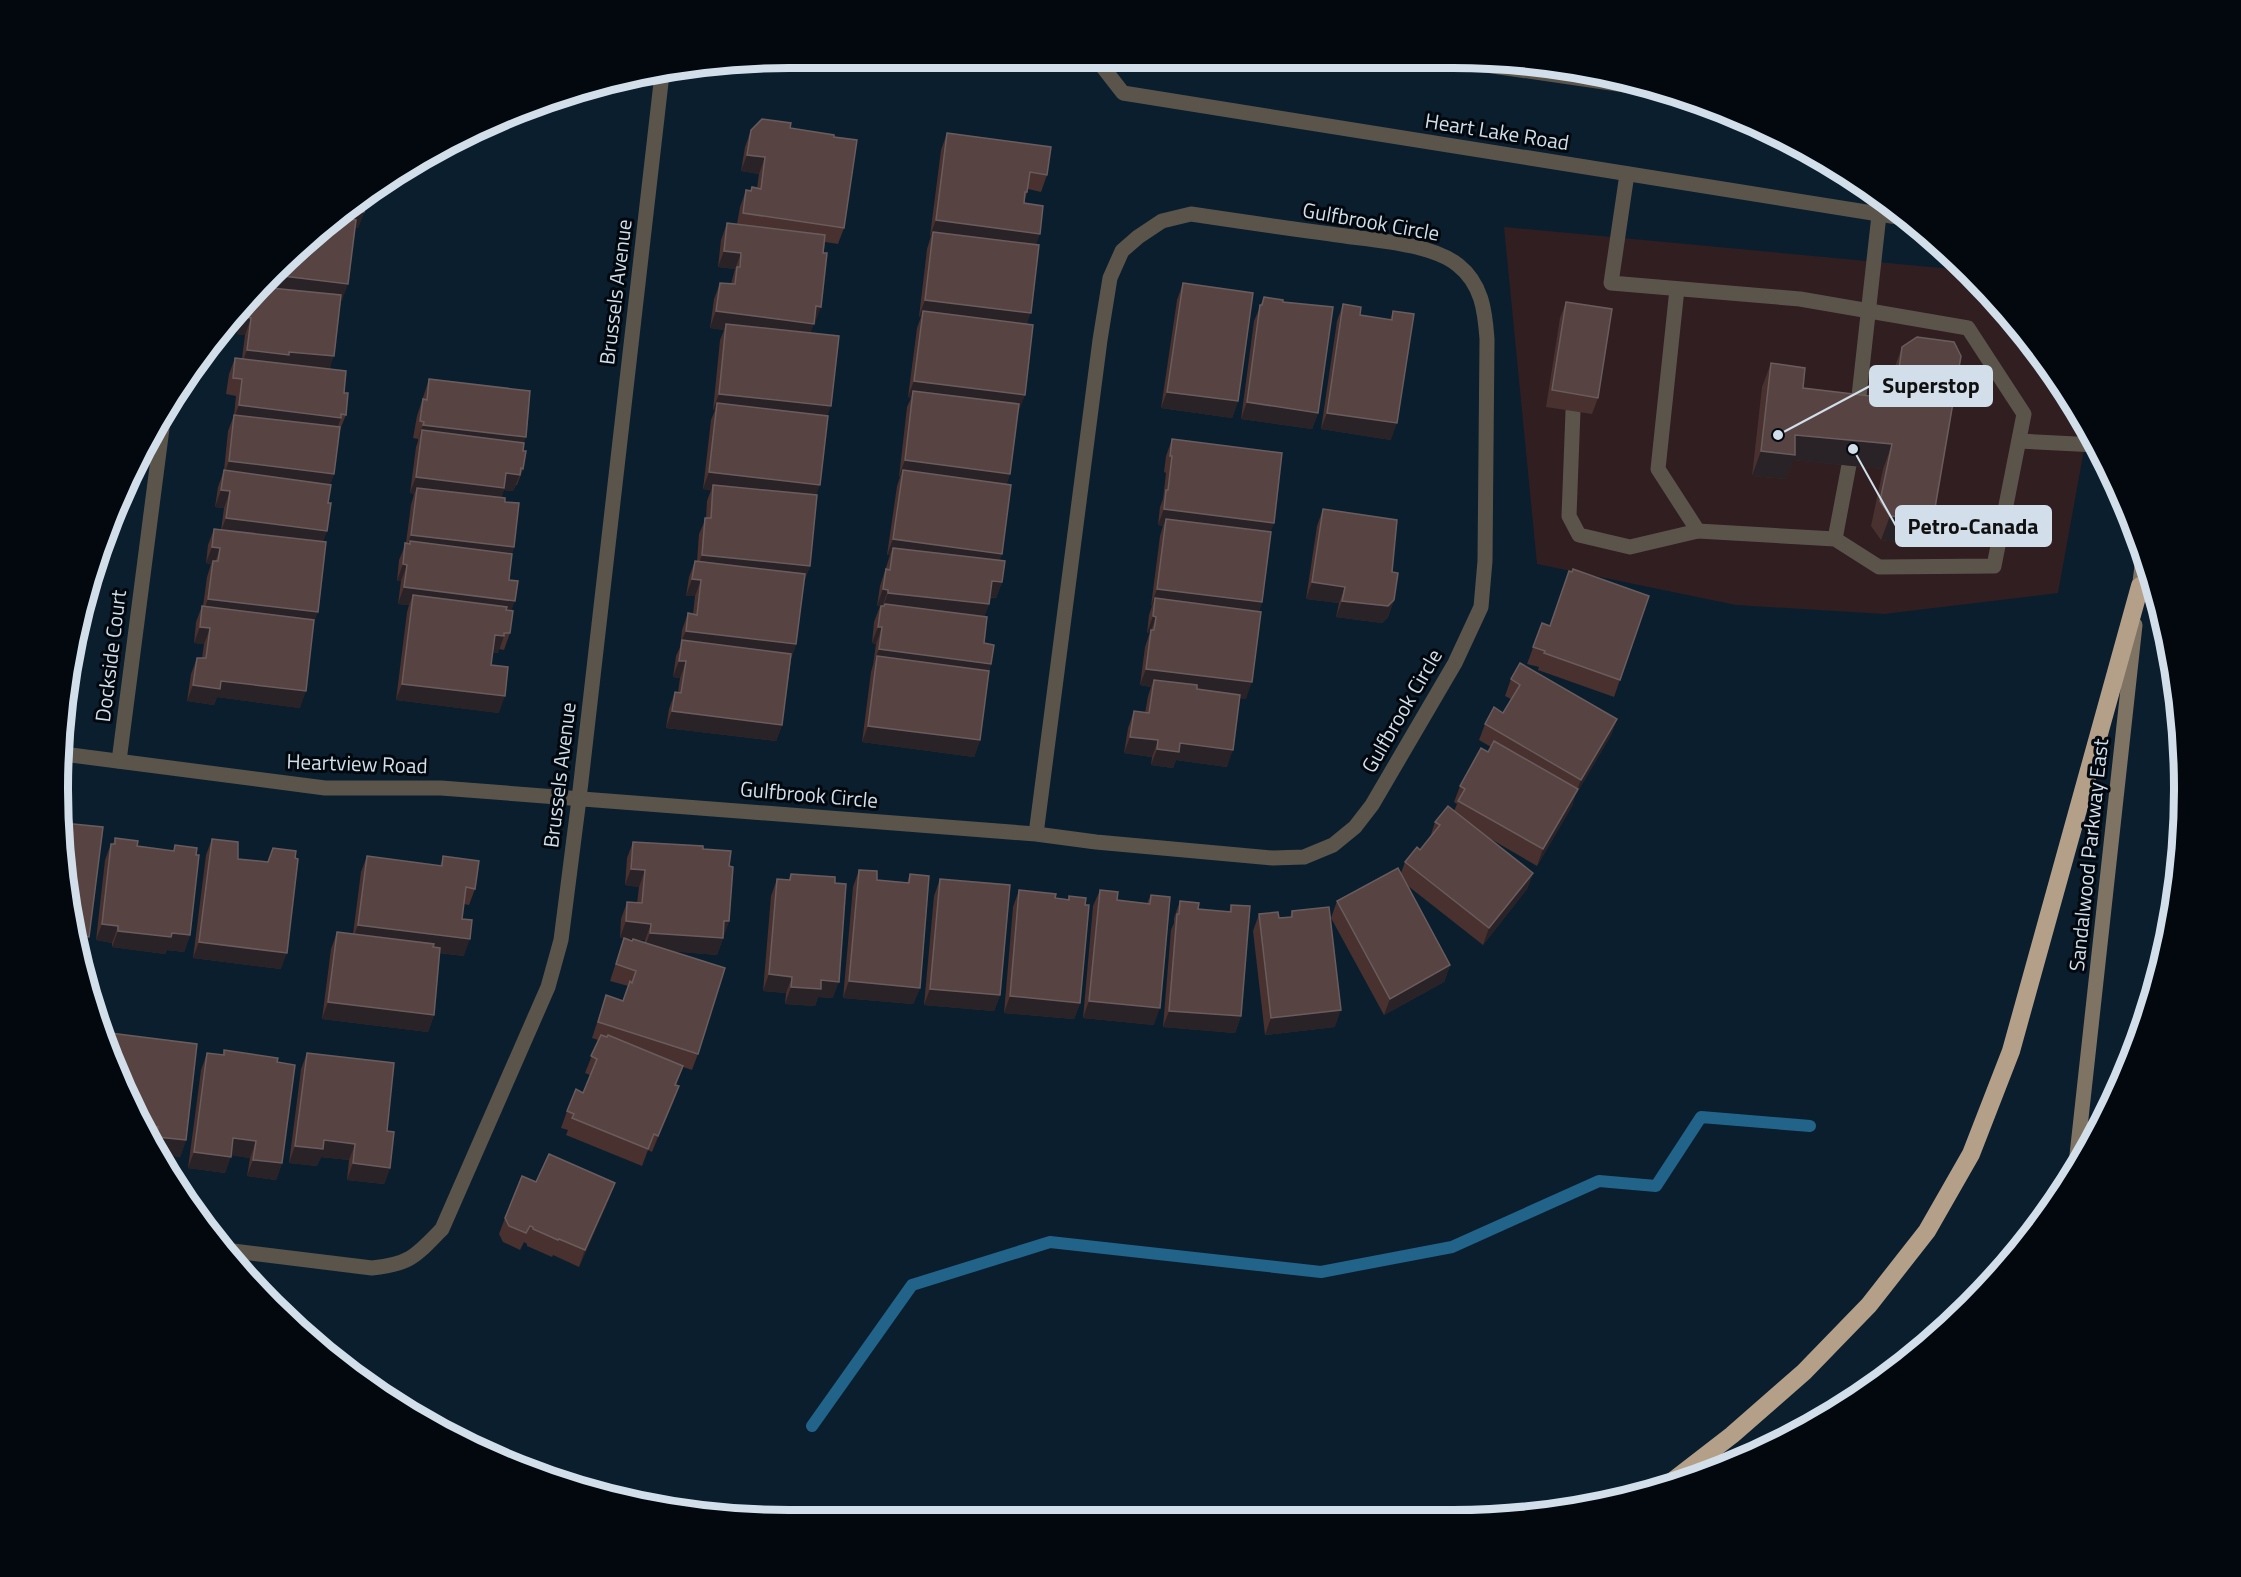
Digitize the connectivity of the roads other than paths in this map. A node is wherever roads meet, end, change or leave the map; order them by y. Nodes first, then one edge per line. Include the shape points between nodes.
1 (1104, 68) edge
2 (661, 79) edge
3 (1627, 174) junction
4 (1879, 215) junction
5 (1892, 217) edge
6 (1677, 289) junction
7 (1869, 310) junction
8 (1573, 411) edge
9 (1856, 420) edge
10 (161, 433) edge
11 (2019, 441) junction
12 (2086, 444) edge
13 (1849, 465) edge
14 (1698, 531) junction
15 (1835, 539) junction
16 (2141, 576) edge
17 (2140, 586) junction
18 (69, 755) edge
19 (119, 761) junction
20 (579, 799) junction
21 (1036, 834) junction
22 (2078, 1147) edge
23 (236, 1251) edge
24 (1687, 1470) edge

1 - 3 street, Heart Lake Road via 1123,93
2 - 20 street, Brussels Avenue
3 - 4 street, Heart Lake Road
3 - 6 street via 1611,283
4 - 5 street, Heart Lake Road
4 - 7 street
6 - 7 street via 1800,299
6 - 14 street via 1658,469
7 - 9 street
7 - 11 street via 1968,328 2024,414
8 - 14 street via 1569,516 1579,535 1630,547
10 - 19 street, Dockside Court
11 - 12 street
11 - 15 street via 1994,566 1879,567
13 - 15 street
14 - 15 street
16 - 17 main road, Sandalwood Parkway East
17 - 22 main road, Sandalwood Parkway East
17 - 24 highway via 2011,1051 1971,1154 1927,1231 1869,1305 1804,1372
18 - 19 street, Heartview Road
19 - 20 street, Heartview Road via 325,788 441,788
20 - 21 street, Gulfbrook Circle
20 - 23 street, Brussels Avenue via 561,940 548,987 442,1229 417,1255 396,1265 372,1268
21 - 21 street, Gulfbrook Circle via 1273,858 1304,856 1333,845 1355,827 1372,805 1455,663 1481,607 1487,339 1485,309 1476,285 1459,265 1437,252 1397,244 1191,214 1162,221 1122,251 1110,278 1100,340

